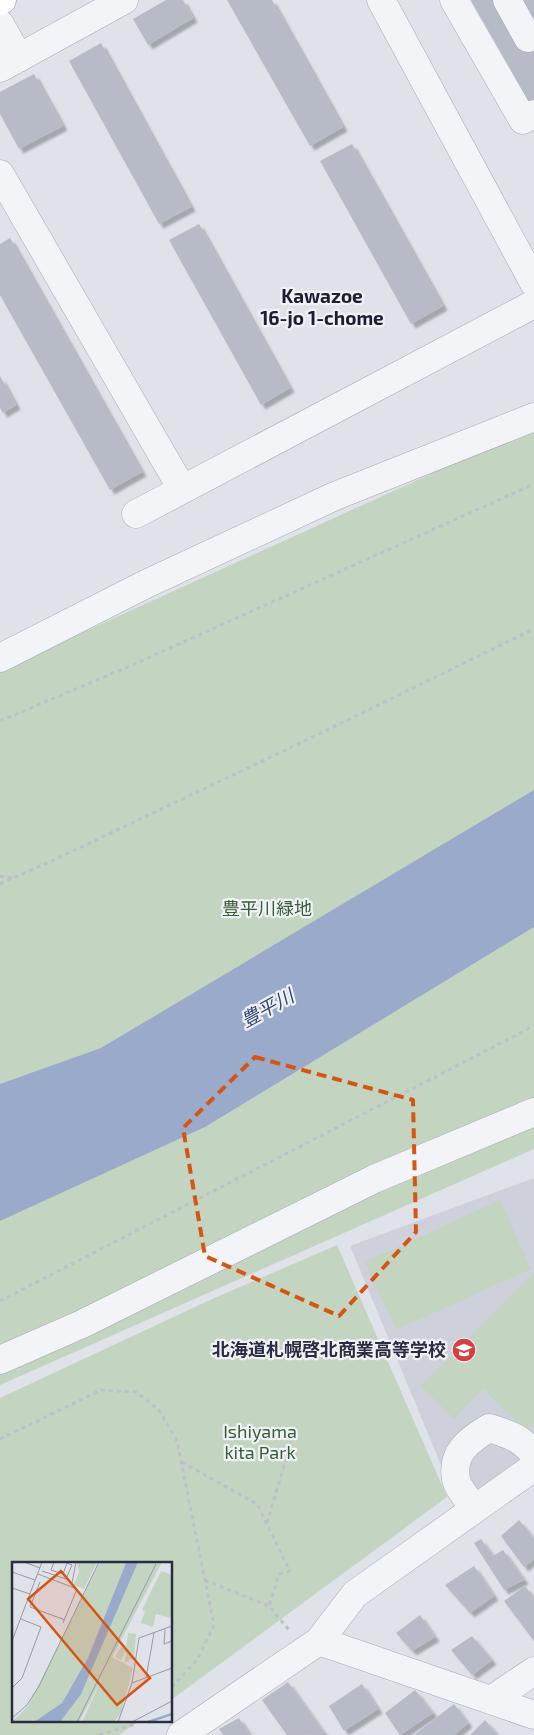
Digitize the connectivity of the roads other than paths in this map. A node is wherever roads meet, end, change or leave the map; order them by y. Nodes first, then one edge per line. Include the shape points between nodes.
1 (124, 0) edge
2 (381, 0) edge
3 (454, 0) edge
4 (507, 0) edge
5 (0, 24) edge
6 (534, 35) edge
7 (9, 63) edge
8 (534, 114) edge
9 (0, 174) edge
10 (534, 283) edge
11 (534, 304) edge
12 (534, 417) edge
13 (182, 489) junction
14 (136, 514) dead end
15 (0, 658) edge
16 (534, 1112) edge
17 (0, 1360) edge
18 (534, 1454) edge
19 (534, 1467) edge
20 (474, 1509) junction
21 (312, 1646) junction
22 (534, 1671) edge
23 (491, 1700) junction
24 (534, 1715) edge
25 (181, 1735) edge

1 - 7 street
2 - 10 street
3 - 8 street via 523,120
4 - 6 street via 528,38
5 - 7 street
9 - 13 street
11 - 13 street
12 - 15 street via 335,496 146,584
13 - 14 street
16 - 17 street via 374,1179 90,1320
18 - 20 street via 512,1434 489,1428 471,1439 456,1458 456,1481
19 - 20 street
20 - 21 street via 355,1594
21 - 23 street
21 - 25 street
22 - 23 street
23 - 24 street

